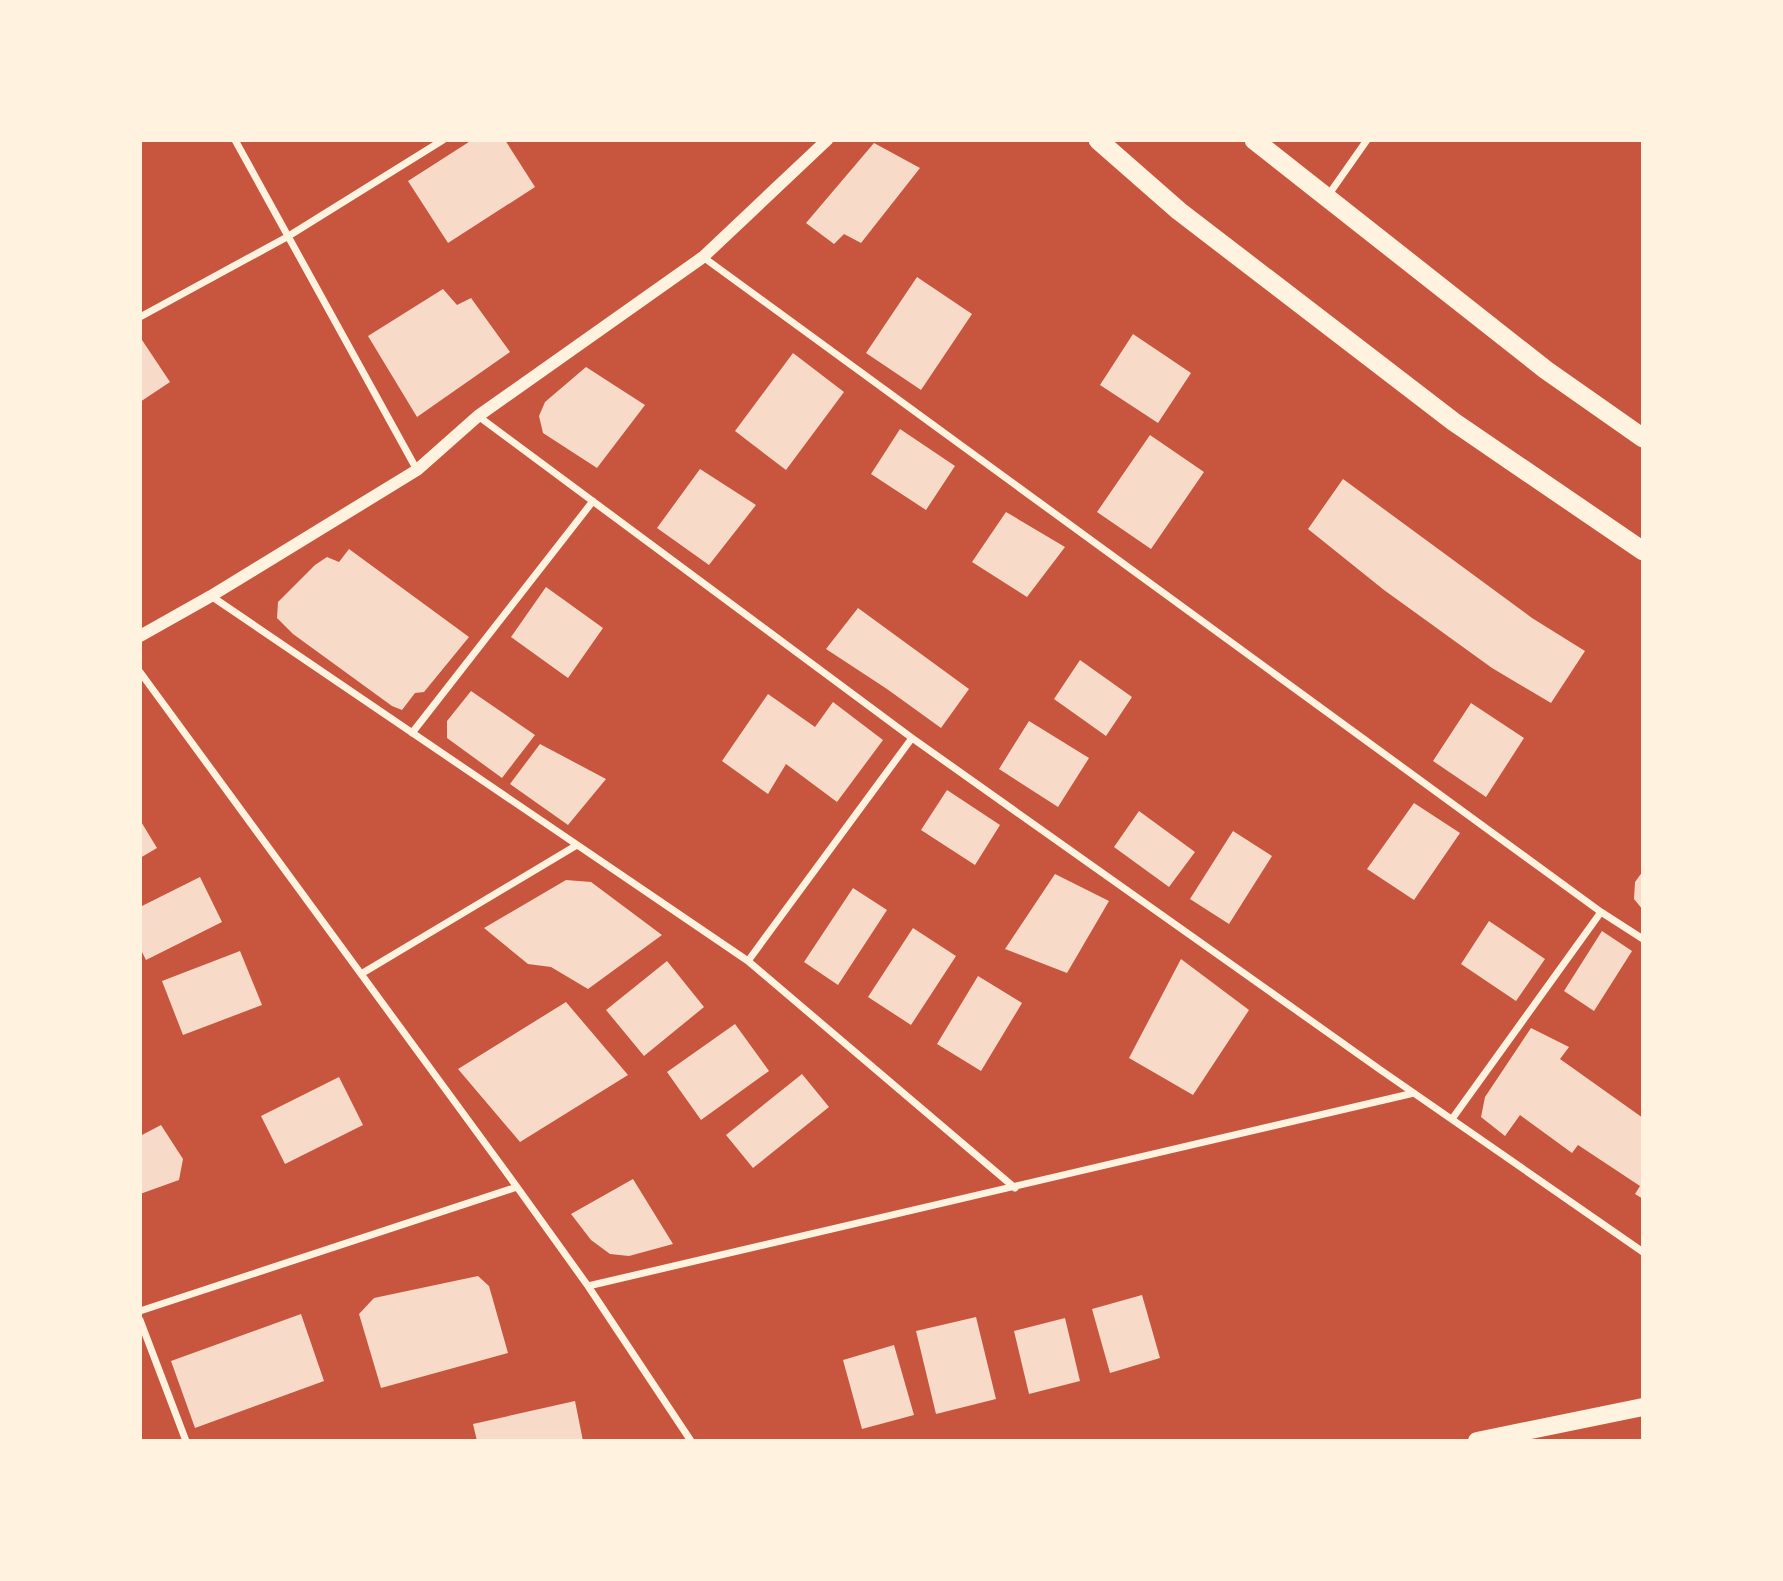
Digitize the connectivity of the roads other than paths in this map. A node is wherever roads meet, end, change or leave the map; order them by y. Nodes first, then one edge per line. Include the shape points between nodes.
1 (235, 140) edge
2 (443, 140) edge
3 (827, 140) edge
4 (1098, 140) edge
5 (1254, 140) edge
6 (1367, 140) edge
7 (1326, 198) junction
8 (287, 237) junction
9 (703, 257) junction
10 (140, 317) edge
11 (478, 416) junction
12 (1643, 438) edge
13 (417, 470) junction
14 (593, 501) junction
15 (1643, 551) edge
16 (211, 596) junction
17 (140, 636) edge
18 (140, 672) edge
19 (412, 733) junction
20 (912, 738) junction
21 (577, 845) junction
22 (1601, 912) junction
23 (1643, 939) edge
24 (748, 961) junction
25 (361, 974) junction
26 (1414, 1093) junction
27 (1452, 1119) junction
28 (517, 1186) junction
29 (1015, 1188) junction
30 (1643, 1252) edge
31 (588, 1286) junction
32 (140, 1311) edge
33 (140, 1320) edge
34 (1643, 1407) edge
35 (186, 1441) edge
36 (691, 1441) edge
37 (1477, 1441) edge

1 - 8 street
2 - 8 street
3 - 9 street
4 - 15 highway via 1179,211 1454,422
5 - 7 highway
6 - 7 street
7 - 12 highway via 1546,370
8 - 10 street
8 - 13 street
9 - 11 street
9 - 22 street
11 - 13 street
11 - 14 street
13 - 16 street
14 - 19 street
14 - 20 street
16 - 17 street
16 - 19 street
18 - 25 street
19 - 21 street
20 - 24 street
20 - 26 street
21 - 24 street
21 - 25 street
22 - 23 street
22 - 27 street
24 - 29 street
25 - 28 street
26 - 27 street
26 - 29 street
27 - 30 street
28 - 31 street
28 - 32 street
29 - 31 street
31 - 36 street
33 - 35 street
34 - 37 main road

